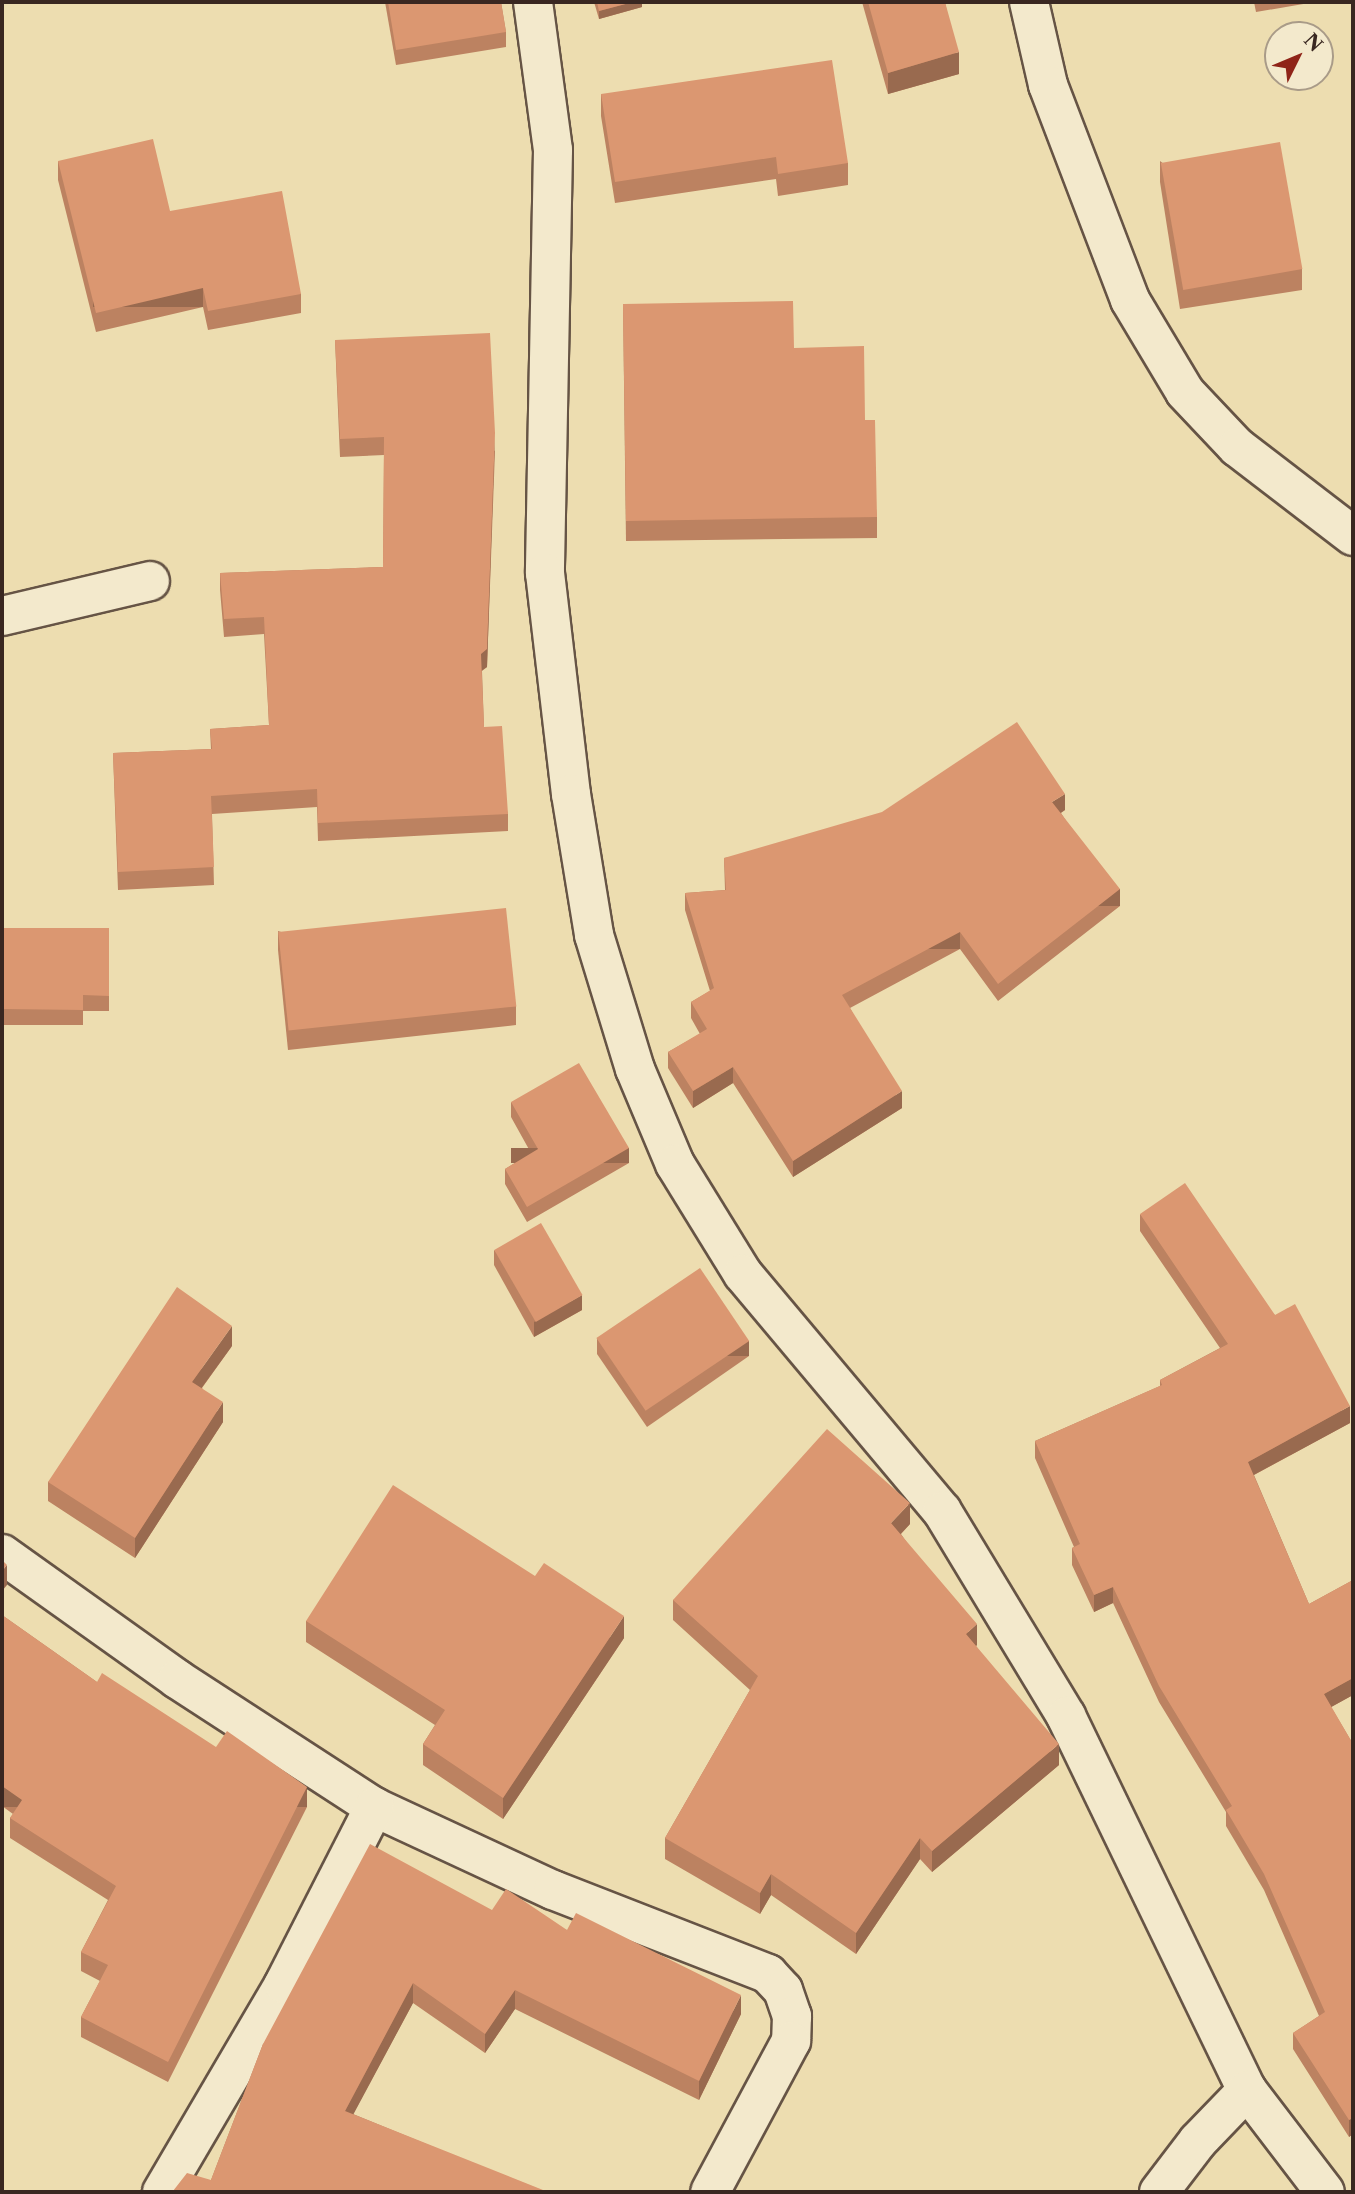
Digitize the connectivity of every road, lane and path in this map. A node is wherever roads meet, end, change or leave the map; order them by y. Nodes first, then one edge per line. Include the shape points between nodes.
1 (533, 2) edge
2 (1029, 2) edge
3 (1353, 536) edge
4 (150, 581) dead end
5 (2, 616) edge
6 (2, 1554) edge
7 (374, 1807) junction
8 (1247, 2090) junction
9 (162, 2192) edge
10 (710, 2192) edge
11 (1159, 2192) edge
12 (1325, 2192) edge

1 - 8 street via 553,150 545,573 571,794 594,935 635,1069 675,1164 743,1274 942,1511 1066,1716
2 - 3 street via 1048,85 1130,300 1185,392 1237,447
4 - 5 street
6 - 7 street via 177,1679
7 - 9 street via 284,1984
7 - 10 street via 554,1890 768,1974 783,1990 792,2016 791,2041
8 - 11 street via 1198,2141
8 - 12 street

